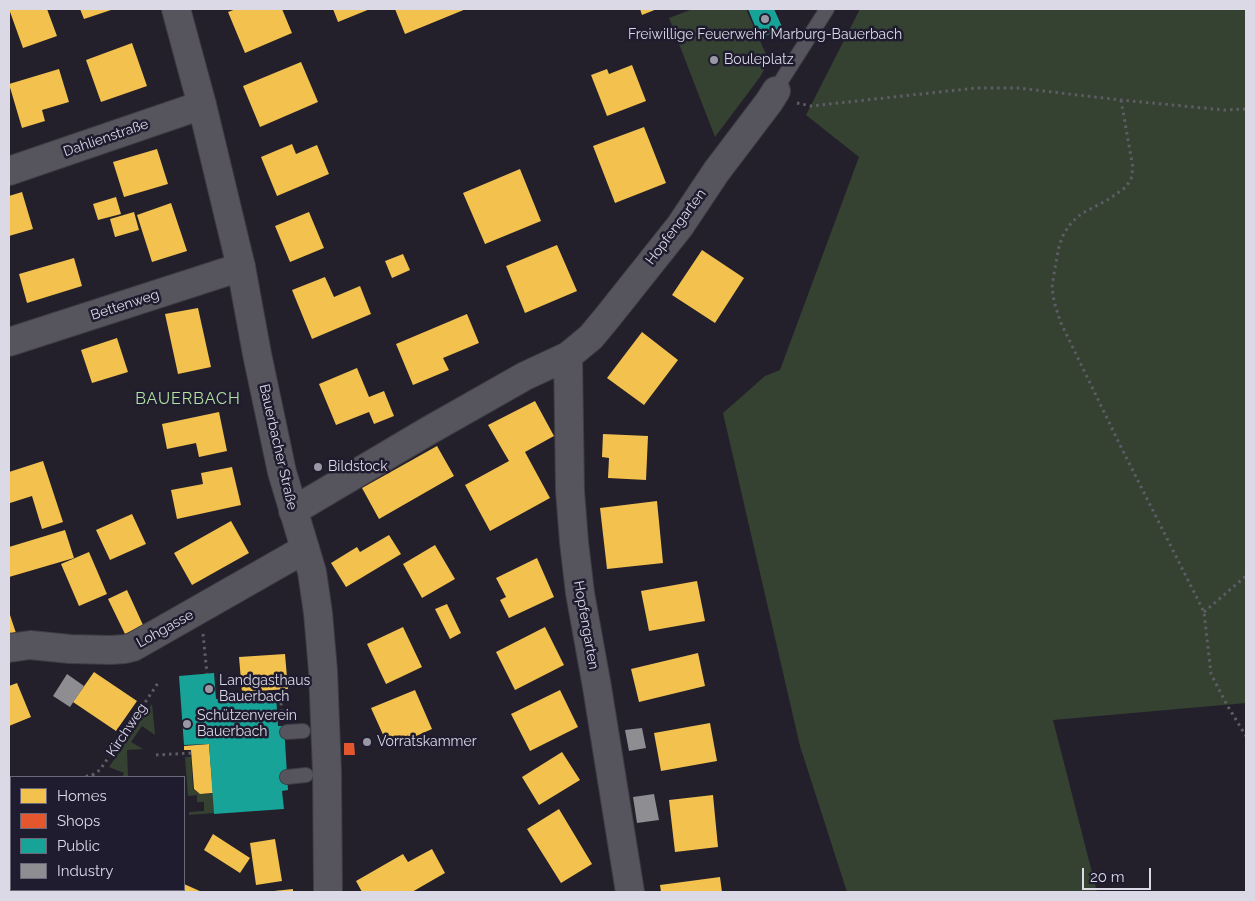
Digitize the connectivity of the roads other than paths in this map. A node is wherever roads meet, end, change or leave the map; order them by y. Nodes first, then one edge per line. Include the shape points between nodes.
1 (176, 9) edge
2 (827, 9) edge
3 (776, 91) joint
4 (202, 105) junction
5 (9, 171) edge
6 (241, 267) junction
7 (9, 342) edge
8 (568, 356) junction
9 (293, 511) junction
10 (305, 549) junction
11 (9, 648) edge
12 (312, 730) junction
13 (287, 732) dead end
14 (322, 769) junction
15 (288, 777) dead end
16 (328, 892) edge
17 (630, 892) edge

1 - 4 street, Bauerbacher Straße
2 - 3 lane
3 - 8 street, Hopfengarten via 674,234 590,337
4 - 5 street, Dahlienstraße
4 - 6 street, Bauerbacher Straße
6 - 7 street, Bettenweg
6 - 9 street, Bauerbacher Straße via 278,454
8 - 9 street, Hopfengarten via 517,381
8 - 17 street, Hopfengarten via 574,542
9 - 10 street, Bauerbacher Straße
10 - 11 street, Lohgasse via 134,647 103,650 30,645
10 - 12 street, Bauerbacher Straße via 312,572 323,671
12 - 13 lane
12 - 14 street, Bauerbacher Straße
14 - 15 lane
14 - 16 street, Bauerbacher Straße

